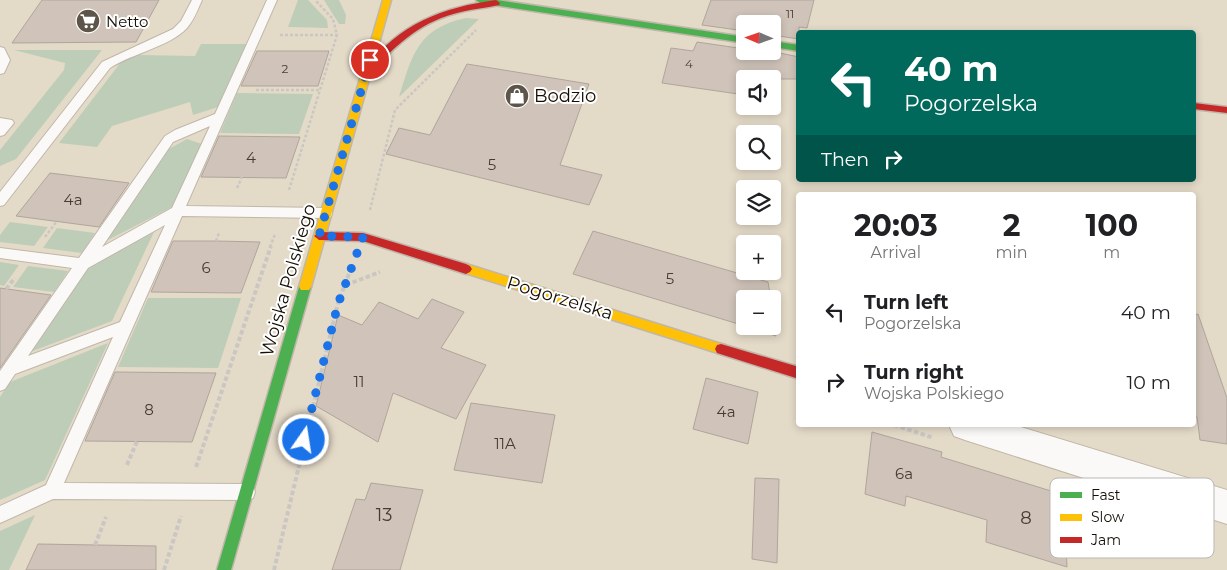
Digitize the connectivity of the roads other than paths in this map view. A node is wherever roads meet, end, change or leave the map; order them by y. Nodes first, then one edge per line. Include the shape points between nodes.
1 (197, 0) edge
2 (272, 0) edge
3 (387, 0) edge
4 (481, 0) edge
5 (496, 3) junction
6 (736, 39) edge
7 (781, 45) edge
8 (796, 48) edge
9 (0, 51) edge
10 (0, 70) edge
11 (366, 74) junction
12 (1196, 106) edge
13 (1227, 110) edge
14 (220, 117) junction
15 (0, 122) edge
16 (0, 132) edge
17 (0, 181) edge
18 (14, 182) junction
19 (0, 201) edge
20 (178, 212) junction
21 (326, 213) junction
22 (319, 236) junction
23 (0, 253) edge
24 (83, 264) junction
25 (127, 326) junction
26 (11, 369) junction
27 (796, 372) edge
28 (0, 384) edge
29 (971, 427) edge
30 (1134, 478) edge
31 (52, 491) junction
32 (246, 492) junction
33 (1214, 503) edge
34 (1227, 507) edge
35 (0, 515) edge
36 (224, 570) edge

1 - 18 lane via 186,22 176,31 106,65
2 - 14 lane
3 - 11 main road, Wojska Polskiego
4 - 5 main road
5 - 6 main road
5 - 11 main road via 463,6 418,23 396,39
7 - 8 main road
9 - 10 lane via 6,60
11 - 21 main road, Wojska Polskiego
12 - 13 main road
14 - 20 lane
14 - 24 lane via 169,139
15 - 16 lane via 8,123
17 - 18 lane
18 - 19 lane
20 - 21 lane
20 - 24 lane
20 - 25 lane
21 - 22 main road, Wojska Polskiego
22 - 27 main road, Pogorzelska via 363,237
22 - 32 main road, Wojska Polskiego
23 - 24 lane
24 - 26 lane
25 - 26 lane
25 - 31 lane
26 - 28 lane
29 - 30 street
31 - 32 lane
31 - 35 lane
32 - 36 main road, Wojska Polskiego
33 - 34 street

